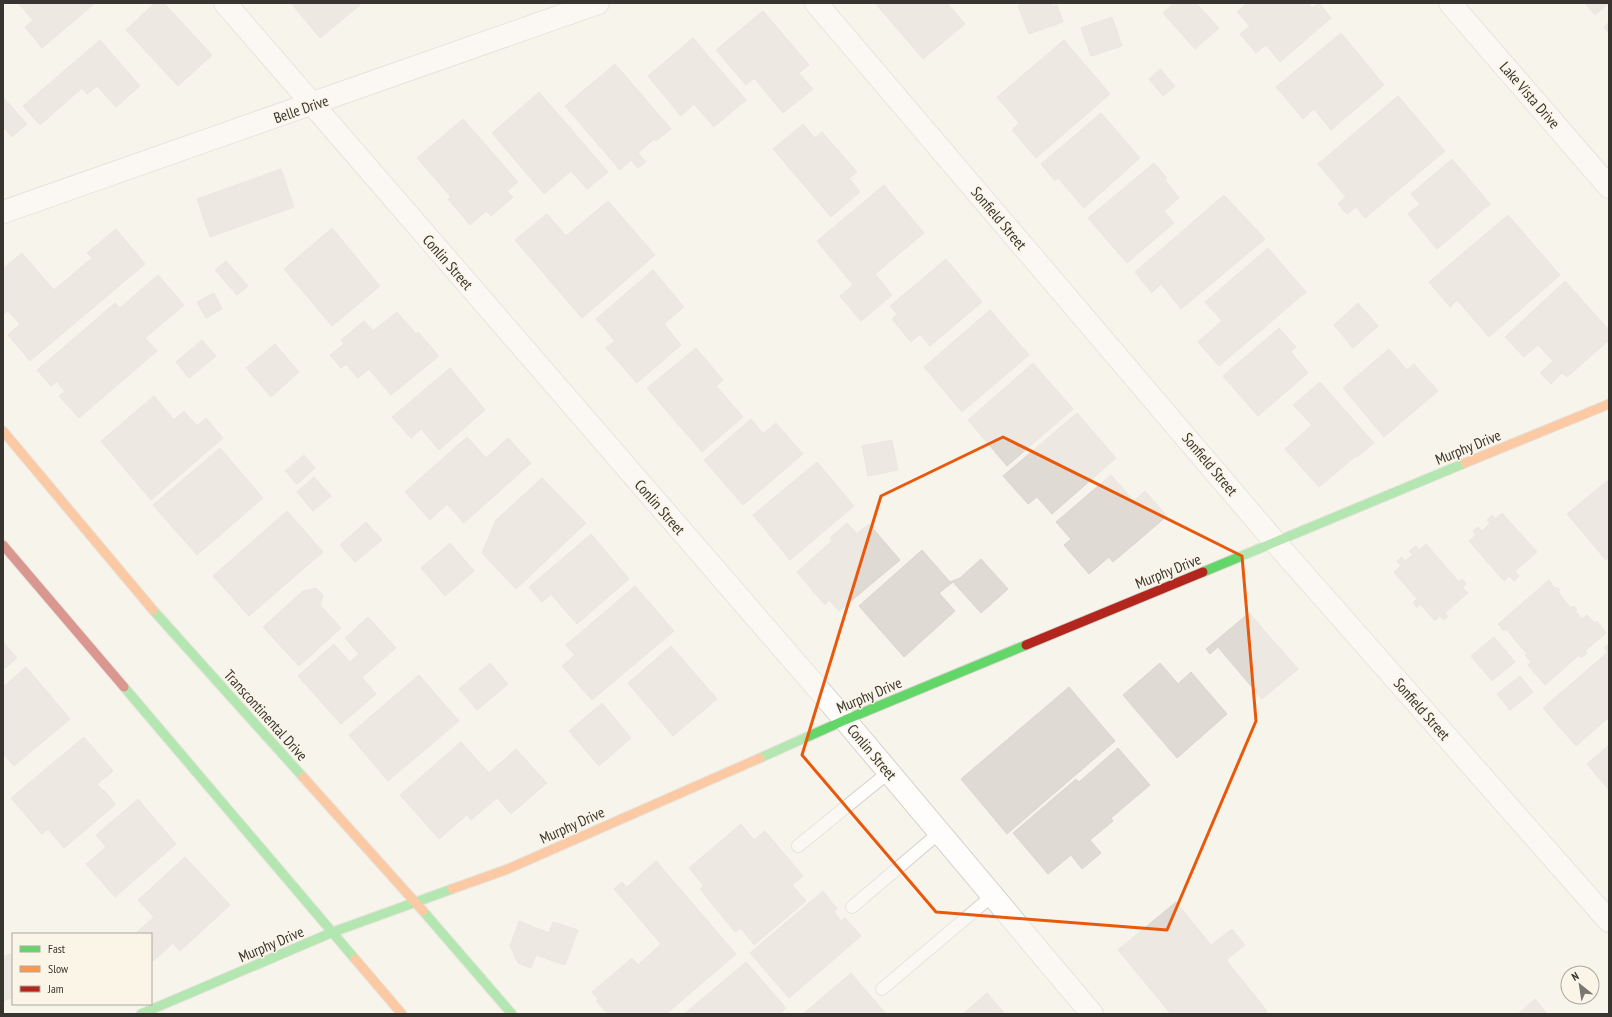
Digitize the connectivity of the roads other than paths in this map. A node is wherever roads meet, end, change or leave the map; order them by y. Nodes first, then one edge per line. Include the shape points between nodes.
1 (225, 3) edge
2 (598, 3) edge
3 (816, 3) edge
4 (1450, 3) edge
5 (312, 105) junction
6 (1609, 187) edge
7 (3, 212) edge
8 (1609, 404) edge
9 (3, 431) edge
10 (1276, 542) junction
11 (3, 545) edge
12 (844, 720) junction
13 (889, 772) junction
14 (940, 833) junction
15 (798, 846) dead end
16 (992, 896) junction
17 (416, 903) junction
18 (852, 907) dead end
19 (1609, 921) edge
20 (333, 932) junction
21 (882, 989) dead end
22 (146, 1013) edge
23 (402, 1014) edge
24 (512, 1014) edge
25 (1092, 1014) edge

1 - 5 street, Conlin Street
2 - 5 street, Belle Drive
3 - 10 street, Sonfield Street
4 - 6 street, Lake Vista Drive
5 - 7 street, Belle Drive
5 - 12 street, Conlin Street
8 - 10 street, Murphy Drive
9 - 17 street, Transcontinental Drive via 145,601
10 - 12 street, Murphy Drive
10 - 19 street, Sonfield Street
11 - 20 street
12 - 13 street, Conlin Street
12 - 17 street, Murphy Drive via 508,869
13 - 14 street, Conlin Street
13 - 15 lane
14 - 16 street, Conlin Street
14 - 18 lane
16 - 21 lane
16 - 25 street, Conlin Street
17 - 20 street, Murphy Drive
17 - 24 street, Transcontinental Drive
20 - 22 street, Murphy Drive
20 - 23 street

